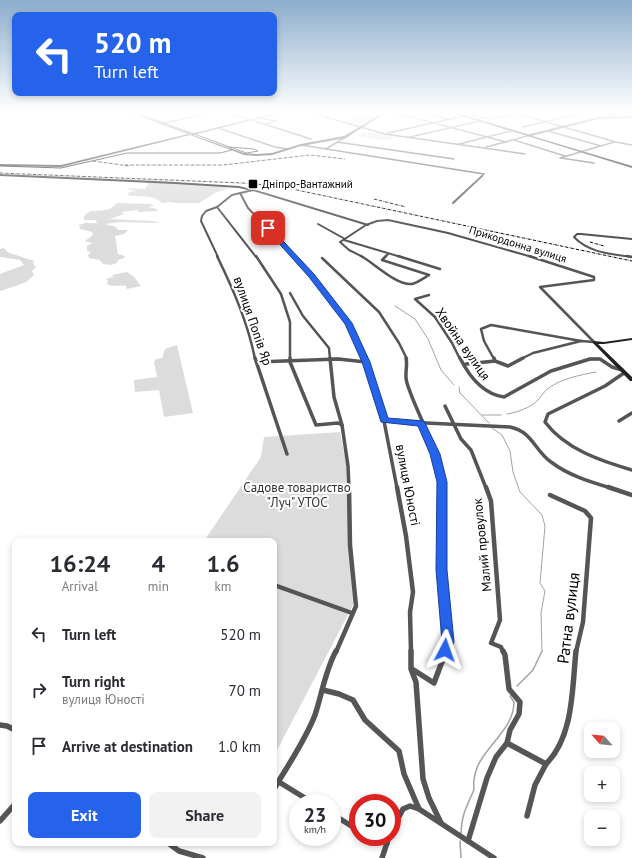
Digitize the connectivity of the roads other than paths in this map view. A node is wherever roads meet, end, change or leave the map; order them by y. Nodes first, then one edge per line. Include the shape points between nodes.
1 (121, 152) edge
2 (239, 152) edge
3 (278, 152) edge
4 (345, 152) edge
5 (406, 152) edge
6 (511, 152) edge
7 (553, 152) edge
8 (579, 152) edge
9 (585, 152) edge
10 (525, 154) dead end
11 (566, 156) junction
12 (454, 159) dead end
13 (594, 163) dead end
14 (0, 165) edge
15 (632, 166) edge
16 (0, 175) edge
17 (253, 190) junction
18 (240, 193) junction
19 (453, 203) dead end
20 (217, 207) junction
21 (318, 224) dead end
22 (368, 225) junction
23 (632, 239) edge
24 (344, 240) junction
25 (388, 254) junction
26 (632, 257) edge
27 (322, 258) dead end
28 (440, 269) dead end
29 (290, 293) dead end
30 (429, 295) dead end
31 (632, 339) edge
32 (581, 341) junction
33 (594, 342) junction
34 (331, 360) junction
35 (495, 361) junction
36 (257, 362) junction
37 (290, 362) junction
38 (366, 362) junction
39 (466, 364) dead end
40 (623, 371) junction
41 (632, 380) edge
42 (445, 406) dead end
43 (632, 413) edge
44 (384, 420) junction
45 (619, 421) dead end
46 (421, 423) junction
47 (453, 424) junction
48 (342, 425) junction
49 (287, 454) dead end
50 (632, 470) edge
51 (550, 495) dead end
52 (632, 495) edge
53 (277, 586) edge
54 (352, 613) junction
55 (411, 669) junction
56 (323, 690) junction
57 (0, 725) edge
58 (12, 728) edge
59 (507, 743) junction
60 (546, 764) junction
61 (279, 782) junction
62 (277, 785) edge
63 (298, 794) edge
64 (12, 807) edge
65 (419, 809) junction
66 (401, 813) edge
67 (527, 816) dead end
68 (0, 821) edge
69 (441, 823) junction
70 (468, 841) junction
71 (172, 846) edge
72 (386, 846) edge
73 (203, 858) edge
74 (382, 858) edge
75 (494, 858) edge

1 - 14 main road via 60,167
2 - 3 main road via 269,155
4 - 19 street via 484,174
5 - 12 street
6 - 10 street
7 - 11 street
8 - 11 street
9 - 15 main road
11 - 13 street via 560,158
16 - 17 main road via 175,183
17 - 18 street
17 - 22 street
18 - 20 street via 232,195
18 - 38 street, вулиця Юності via 248,208 293,254 348,323
20 - 36 street, вулиця Попів Яр via 206,211 201,221 233,289 254,344 254,359
20 - 37 street via 257,258 280,294 290,322
21 - 24 street
22 - 24 street
22 - 33 street, Прикордонна вулиця via 390,220 435,230 478,240 594,277 594,280 589,282 540,287
23 - 26 street via 581,234 574,237 592,249
24 - 25 street
24 - 25 street via 340,243 396,279 412,284 429,275 382,260
25 - 28 street
27 - 46 street via 379,312 399,343 407,360 406,381
29 - 34 street via 303,316 329,348
30 - 40 street, Хвойна вулиця via 415,299 435,317 462,364 481,388 490,394 504,397 551,371 590,359 600,359
31 - 33 main road
32 - 33 street
32 - 35 street, Хвойна вулиця via 533,353 508,366
32 - 35 street, Хвойна вулиця via 491,325 481,330
33 - 40 main road, Прикордонна вулиця
34 - 37 street
34 - 38 street via 350,359
34 - 48 street via 334,397
35 - 39 street
36 - 37 street
36 - 49 street, вулиця Попів Яр
37 - 48 street via 316,425
38 - 44 street, вулиця Юності
40 - 41 main road, Прикордонна вулиця
40 - 50 street via 605,386 548,414 546,418 547,425 572,446
42 - 47 street, Малий провулок
43 - 45 street
44 - 46 street
44 - 55 street, вулиця Юності via 406,536 413,592 410,612
46 - 47 street
46 - 55 street via 435,454 442,482 442,570 448,642 434,683
47 - 52 street via 510,427 524,432 546,459 562,469
47 - 59 street, Малий провулок via 471,450 491,500 500,620 492,642 501,647 505,655 509,689 520,702 520,714 510,730
48 - 54 street via 348,466 350,545 356,606
51 - 60 street, Ратна вулиця via 585,511 591,518 583,622 576,651 570,708 564,736 554,756
53 - 54 street
54 - 56 street via 351,622 330,662
55 - 69 street, вулиця Юності via 416,682 423,779
56 - 61 street via 314,717
56 - 65 street via 353,700 365,720 399,751 404,774
57 - 58 street
59 - 60 street
59 - 70 street via 496,757 487,778
60 - 67 street, Ратна вулиця via 535,785
61 - 62 street
61 - 63 street
64 - 68 street
65 - 66 street via 410,806
65 - 69 street
69 - 70 street
70 - 75 street
71 - 73 street via 179,851
72 - 74 street

